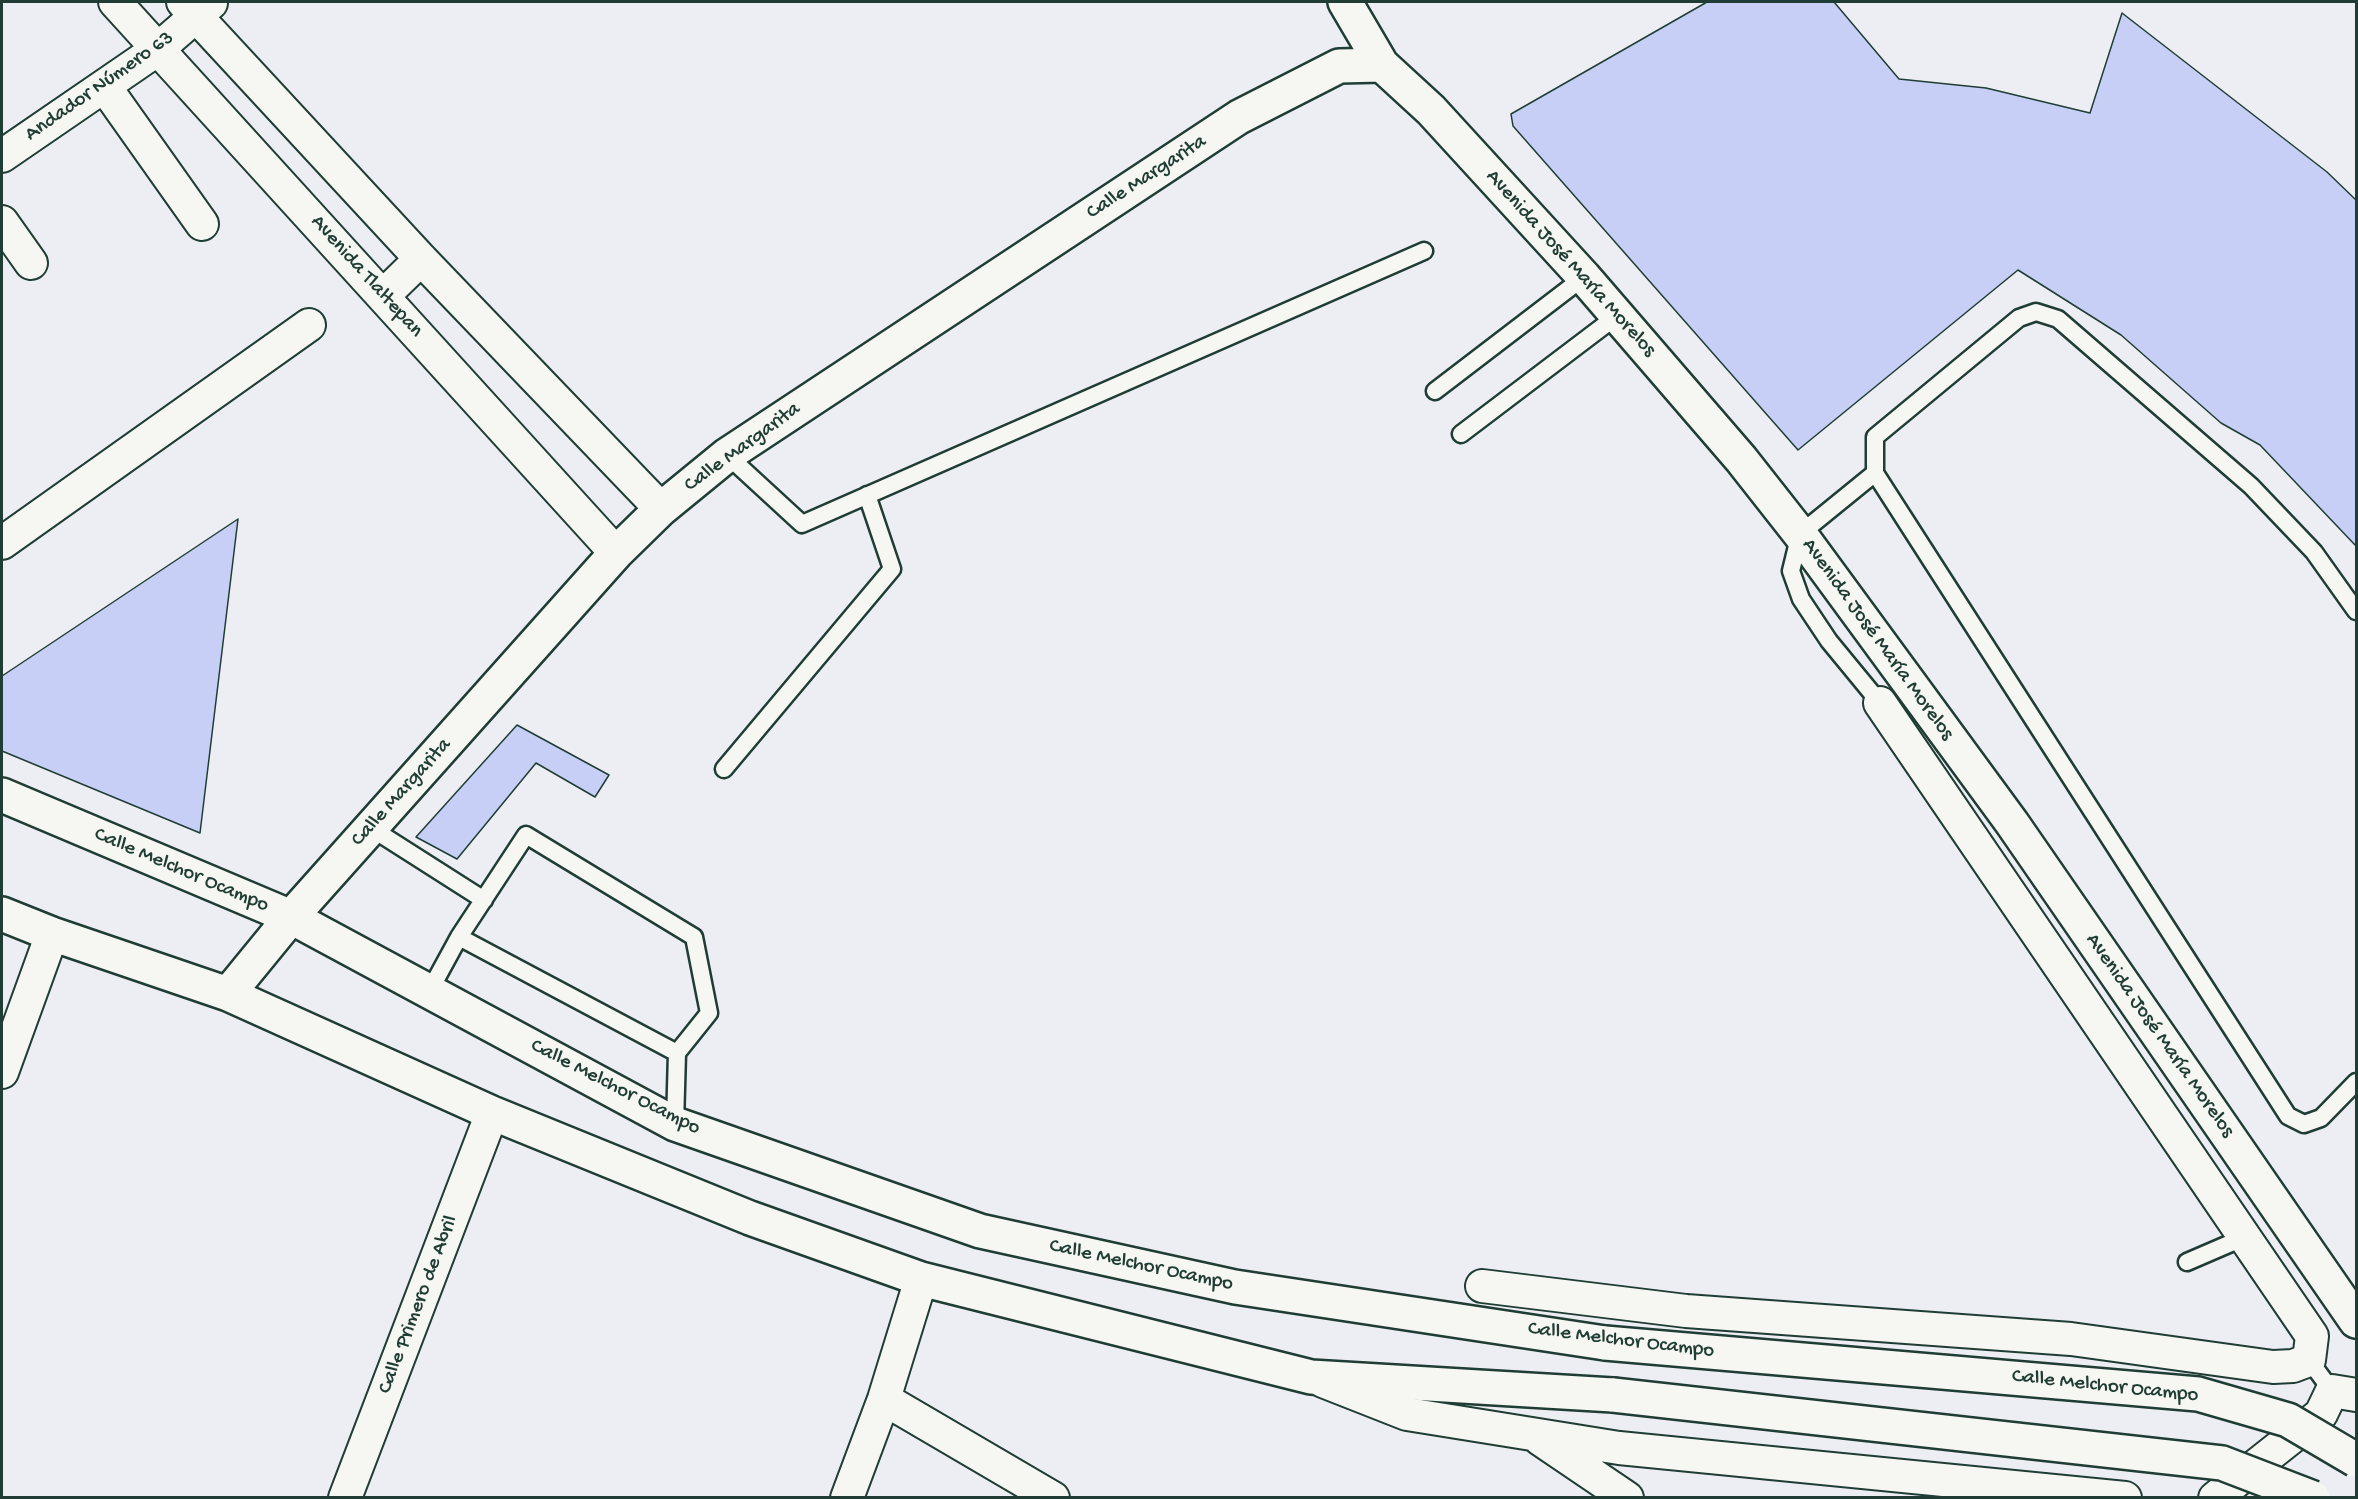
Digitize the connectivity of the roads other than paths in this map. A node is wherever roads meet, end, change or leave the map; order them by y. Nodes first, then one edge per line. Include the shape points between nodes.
1 (115, 2) edge
2 (1345, 2) edge
3 (197, 6) edge
4 (158, 49) junction
5 (1382, 65) junction
6 (105, 87) junction
7 (2, 156) edge
8 (2, 222) edge
9 (202, 224) dead end
10 (1424, 251) dead end
11 (422, 259) junction
12 (31, 263) dead end
13 (1584, 277) junction
14 (384, 295) junction
15 (1618, 315) junction
16 (309, 325) dead end
17 (1435, 391) dead end
18 (1461, 435) dead end
19 (727, 455) junction
20 (1875, 473) junction
21 (867, 495) junction
22 (661, 509) junction
23 (1800, 534) junction
24 (2, 543) edge
25 (616, 553) junction
26 (2356, 611) edge
27 (1880, 703) joint
28 (724, 769) dead end
29 (2, 795) edge
30 (371, 828) junction
31 (484, 900) junction
32 (2, 914) edge
33 (291, 917) junction
34 (52, 934) junction
35 (459, 937) junction
36 (429, 992) junction
37 (228, 994) junction
38 (677, 1053) junction
39 (2, 1072) edge
40 (2356, 1082) edge
41 (492, 1113) junction
42 (675, 1124) junction
43 (2245, 1237) junction
44 (2187, 1262) dead end
45 (921, 1279) junction
46 (1482, 1286) dead end
47 (2356, 1322) edge
48 (2309, 1359) junction
49 (1311, 1377) junction
50 (2344, 1393) edge
51 (884, 1399) junction
52 (1532, 1434) junction
53 (2356, 1460) edge
54 (345, 1497) edge
55 (847, 1497) edge
56 (1053, 1497) edge
57 (1627, 1497) edge
58 (2126, 1497) edge
59 (2215, 1497) edge
60 (2313, 1497) edge

1 - 4 street, Avenida Tlaltepan
2 - 5 main road, Avenida José María Morelos
3 - 4 street, Andador Número 63
3 - 11 street
4 - 6 street, Andador Número 63
4 - 14 street, Avenida Tlaltepan
5 - 13 main road, Avenida José María Morelos via 1431,110
5 - 19 main road, Calle Margarita via 1339,66 1239,117
6 - 7 street, Andador Número 63
6 - 9 street
8 - 12 street
10 - 21 lane
11 - 14 street
11 - 22 street
13 - 15 main road, Avenida José María Morelos
13 - 17 lane
14 - 25 street, Avenida Tlaltepan
15 - 18 lane
15 - 23 main road, Avenida José María Morelos
16 - 24 street
19 - 21 lane via 802,524
19 - 22 main road, Calle Margarita
20 - 23 lane
20 - 26 lane via 1875,437 2019,318 2036,312 2058,319 2251,486 2314,552
20 - 40 lane via 2288,1116 2304,1124 2321,1118
21 - 28 lane via 892,569
22 - 25 main road, Calle Margarita
23 - 27 lane via 1791,571 1801,598 1829,641
23 - 47 main road, Avenida José María Morelos via 2012,824
25 - 30 main road, Calle Margarita
27 - 43 street
29 - 33 main road, Calle Melchor Ocampo
30 - 31 lane
30 - 33 main road, Calle Margarita
31 - 35 lane
31 - 38 lane via 526,835 694,937 709,1013
32 - 34 main road
33 - 36 main road, Calle Melchor Ocampo
33 - 37 main road, Calle Margarita
34 - 37 main road
34 - 39 street
35 - 36 lane
35 - 38 lane
36 - 42 main road, Calle Melchor Ocampo
37 - 41 main road
38 - 42 lane
41 - 45 main road via 750,1218
41 - 54 street, Calle Primero de Abril
42 - 53 main road, Calle Melchor Ocampo, bridge via 980,1231 1235,1287 1605,1342 2198,1394 2288,1420
43 - 44 lane
43 - 48 street via 2312,1336
45 - 49 main road
45 - 51 street
46 - 48 street via 1686,1311 2071,1339 2273,1367 2293,1366
48 - 50 lane
49 - 52 street via 1407,1414
49 - 60 main road, bridge via 1613,1395 2222,1463
50 - 59 street
51 - 55 street
51 - 56 street
52 - 57 street
52 - 58 street via 1619,1448

